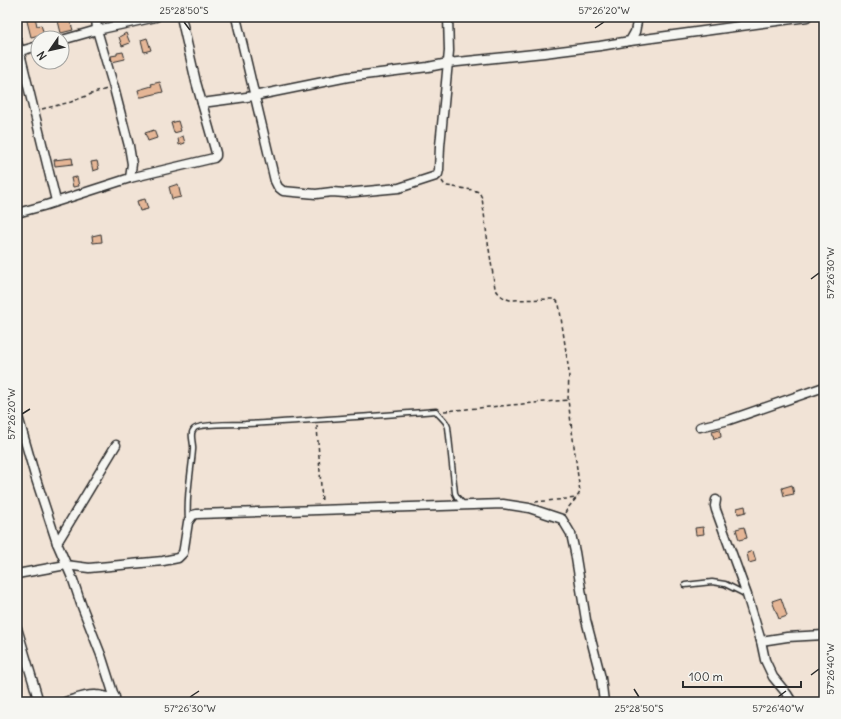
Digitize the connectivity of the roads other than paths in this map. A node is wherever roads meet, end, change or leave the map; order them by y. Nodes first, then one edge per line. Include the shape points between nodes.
1 (96, 17) edge
2 (156, 17) edge
3 (182, 17) edge
4 (236, 17) edge
5 (448, 17) edge
6 (638, 17) edge
7 (807, 17) edge
8 (743, 21) edge
9 (97, 30) junction
10 (70, 38) edge
11 (17, 41) edge
12 (630, 41) junction
13 (30, 49) edge
14 (19, 52) edge
15 (448, 63) junction
16 (254, 96) junction
17 (202, 103) junction
18 (130, 178) junction
19 (56, 201) junction
20 (17, 213) edge
21 (824, 387) edge
22 (17, 413) edge
23 (700, 427) dead end
24 (116, 445) dead end
25 (716, 500) dead end
26 (464, 506) junction
27 (188, 522) junction
28 (57, 542) junction
29 (66, 565) junction
30 (17, 574) edge
31 (685, 585) dead end
32 (747, 595) junction
33 (17, 628) edge
34 (824, 635) edge
35 (761, 641) junction
36 (116, 700) edge
37 (39, 702) edge
38 (65, 702) edge
39 (604, 702) edge
40 (792, 702) edge

1 - 9 street
2 - 9 street
3 - 17 street
4 - 16 street
5 - 15 street
6 - 12 street
7 - 8 street
8 - 12 street
9 - 10 street
9 - 18 street via 129,146 132,164
11 - 14 street
12 - 15 street
13 - 14 street
14 - 19 street
15 - 16 street via 348,77
15 - 16 street via 440,170 436,176 399,188 316,194 283,191 275,180
16 - 17 street
17 - 18 street via 216,156
18 - 19 street
19 - 20 street
21 - 23 street via 729,420
22 - 28 street
24 - 28 street
25 - 32 street via 716,510
26 - 27 street via 196,514
26 - 27 lane via 455,493 448,427 436,411 196,427 192,434 194,448 190,472
26 - 39 street via 503,504 529,508 562,519 575,552 586,620 601,678
27 - 29 street via 183,554 178,558 90,568
28 - 29 street
29 - 30 street
29 - 36 street via 102,655
31 - 32 lane via 712,582 725,584
32 - 35 street
33 - 37 street
34 - 35 street
35 - 40 street via 765,660 773,677
36 - 38 street via 88,695

